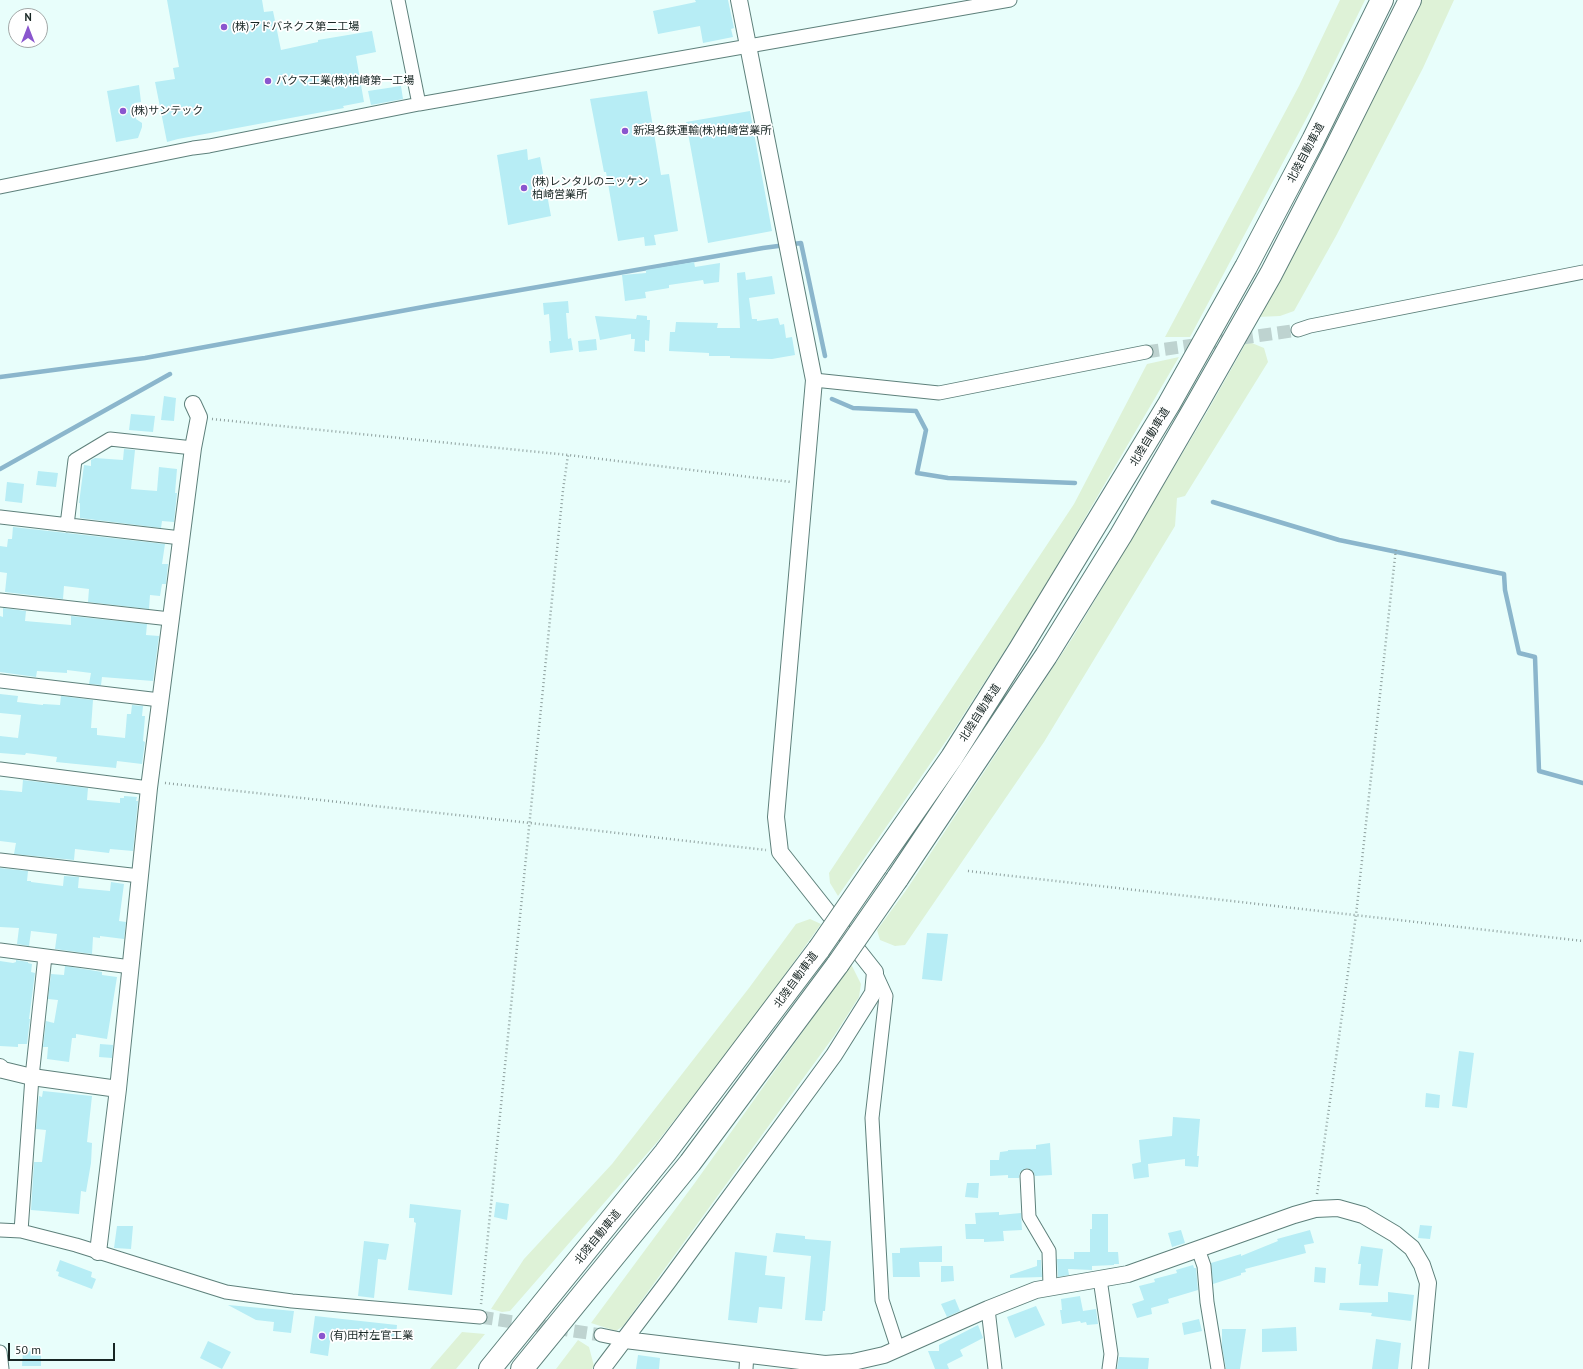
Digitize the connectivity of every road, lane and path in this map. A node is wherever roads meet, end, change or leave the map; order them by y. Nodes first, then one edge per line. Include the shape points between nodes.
1 (398, 0) edge
2 (739, 0) edge
3 (1010, 0) edge
4 (1382, 0) edge
5 (1410, 0) edge
6 (747, 48) junction
7 (419, 104) junction
8 (0, 187) edge
9 (1583, 272) edge
10 (1298, 330) tunnel mouth
11 (1146, 352) tunnel mouth
12 (814, 380) junction
13 (196, 411) joint
14 (193, 448) junction
15 (568, 455) junction
16 (806, 484) junction
17 (0, 517) edge
18 (67, 525) junction
19 (181, 538) junction
20 (1396, 548) dead end
21 (0, 600) edge
22 (170, 619) junction
23 (0, 681) edge
24 (160, 700) junction
25 (0, 769) edge
26 (150, 785) junction
27 (530, 822) junction
28 (780, 852) junction
29 (0, 860) edge
30 (968, 871) dead end
31 (140, 876) junction
32 (1356, 915) junction
33 (1583, 941) edge
34 (0, 950) edge
35 (45, 956) junction
36 (131, 967) junction
37 (875, 972) junction
38 (0, 1068) edge
39 (32, 1077) junction
40 (118, 1089) junction
41 (690, 1163) junction
42 (1027, 1176) dead end
43 (1315, 1209) junction
44 (0, 1230) edge
45 (21, 1231) junction
46 (1198, 1249) junction
47 (98, 1252) junction
48 (582, 1257) junction
49 (1100, 1279) junction
50 (1050, 1287) junction
51 (988, 1309) junction
52 (480, 1317) joint
53 (601, 1335) tunnel mouth
54 (625, 1340) junction
55 (898, 1349) junction
56 (0, 1352) edge
57 (747, 1362) edge
58 (2, 1369) edge
59 (479, 1369) edge
60 (490, 1369) edge
61 (522, 1369) edge
62 (542, 1369) edge
63 (602, 1369) edge
64 (995, 1369) edge
65 (1109, 1369) edge
66 (1218, 1369) edge
67 (1420, 1369) edge

1 - 7 street
2 - 6 street
3 - 6 street
4 - 48 highway, 北陸自動車道, bridge via 1313,140 1170,404 952,757 819,949 665,1153
5 - 41 highway, bridge via 1270,274 1121,535 1046,656 897,879 838,964
6 - 7 street
6 - 12 street
7 - 8 street
9 - 10 street
11 - 12 street via 939,393
12 - 16 street
13 - 14 street
13 - 15 path
14 - 18 street via 110,439 76,460
14 - 19 street
15 - 16 path
15 - 27 path
16 - 28 street via 776,817
17 - 18 street
18 - 19 street
19 - 22 street
20 - 32 path
21 - 22 street
22 - 24 street
23 - 24 street
24 - 26 street
25 - 26 street
26 - 27 path
26 - 31 street
27 - 28 path
27 - 52 path
28 - 37 street
29 - 31 street
30 - 32 path
31 - 36 street
32 - 33 path
32 - 43 path
34 - 35 street
35 - 36 street
35 - 39 street
36 - 40 street
37 - 54 street via 873,993 834,1055
37 - 55 street via 886,996 872,1118 882,1300
38 - 39 street
39 - 40 street
39 - 45 street
40 - 47 street
41 - 61 highway
41 - 62 highway
42 - 50 street via 1029,1217 1049,1251
43 - 46 street
43 - 67 street via 1338,1208 1363,1216 1395,1234 1412,1248 1422,1265 1428,1283
44 - 45 street
45 - 47 street
46 - 49 street via 1128,1274
46 - 66 street via 1204,1266
47 - 52 street via 226,1292 292,1301
48 - 59 highway via 543,1296
48 - 60 highway, 北陸自動車道
49 - 50 street
49 - 65 street via 1111,1354
50 - 51 street
51 - 55 street
51 - 64 street
53 - 54 street
54 - 57 street
54 - 63 street
55 - 57 street via 853,1362
56 - 58 street

